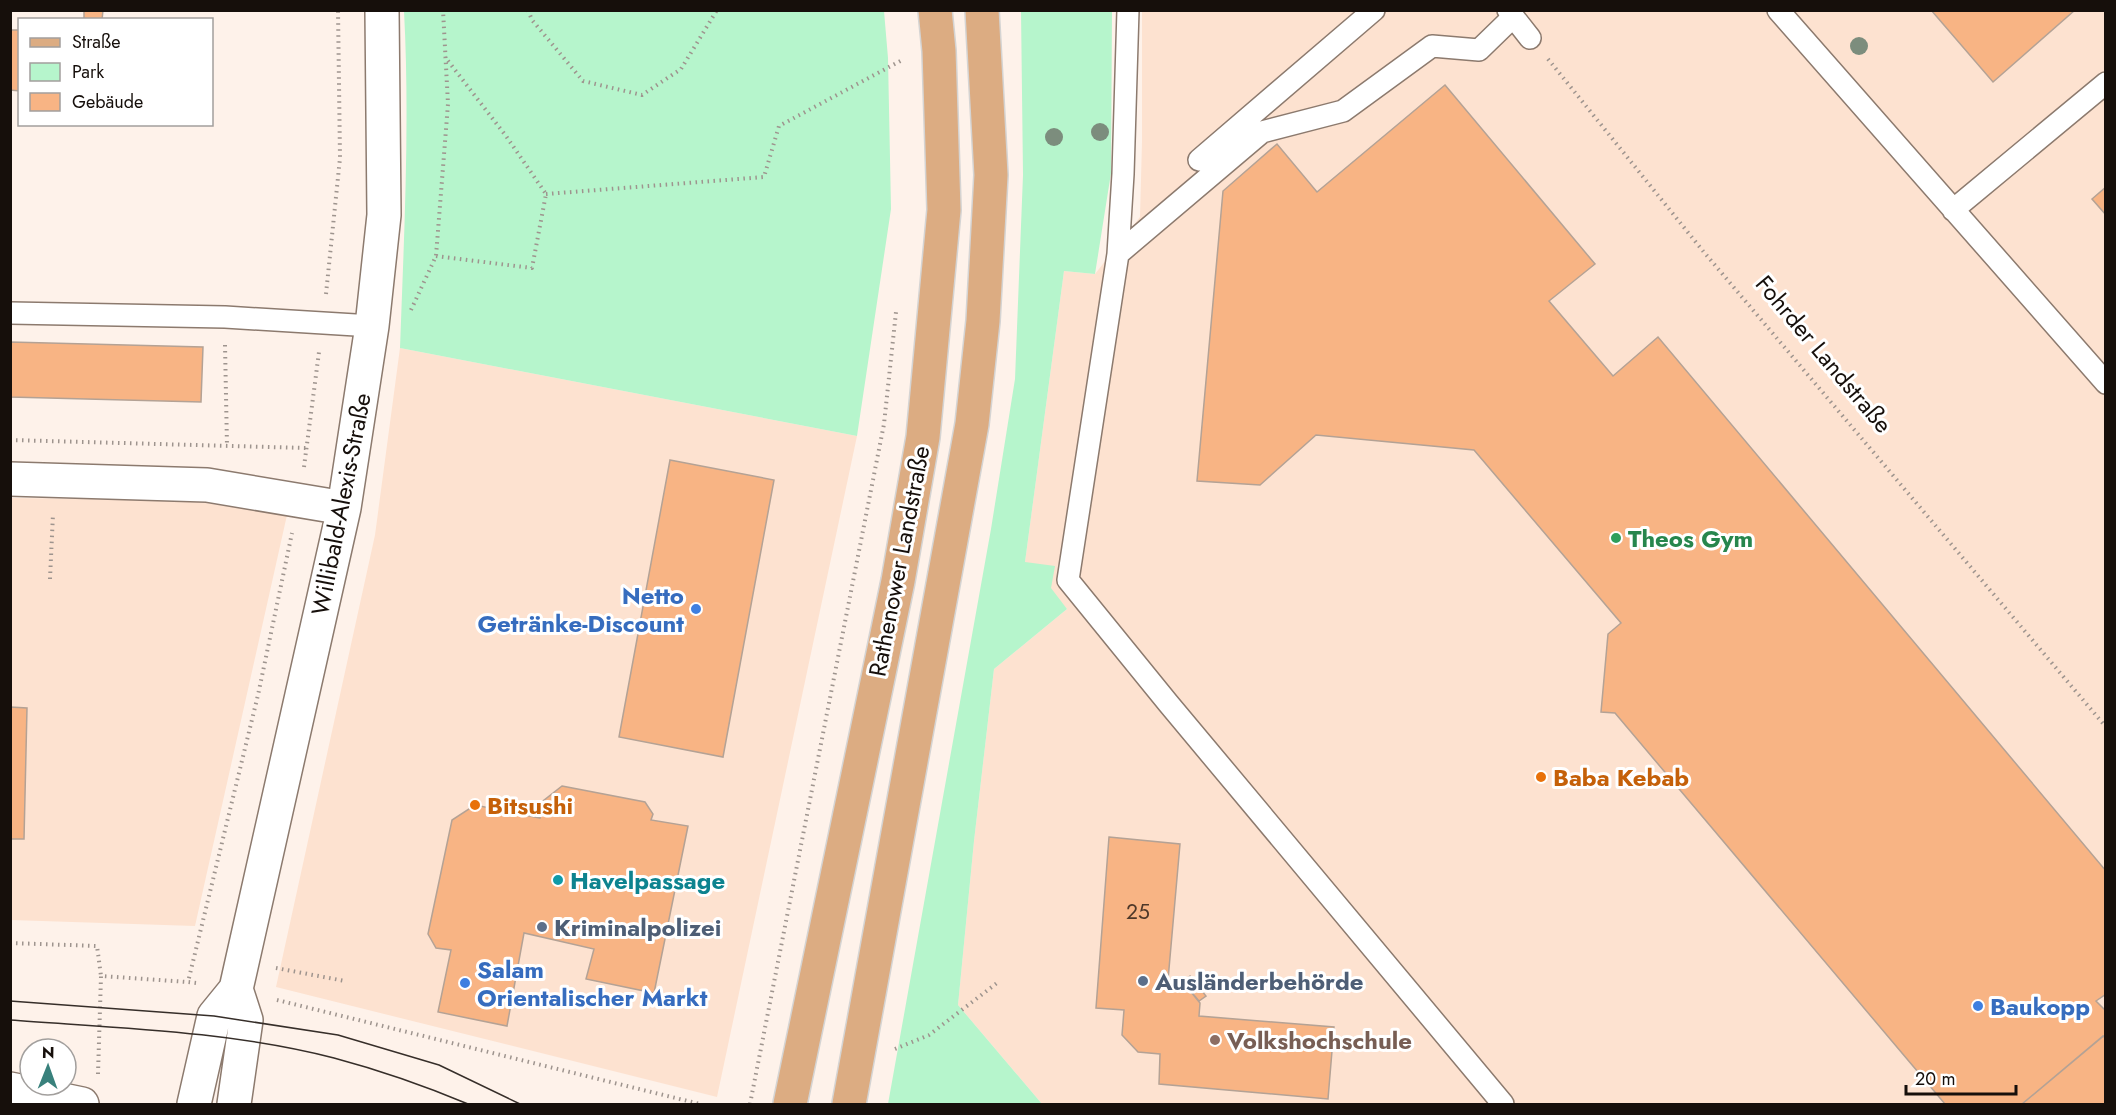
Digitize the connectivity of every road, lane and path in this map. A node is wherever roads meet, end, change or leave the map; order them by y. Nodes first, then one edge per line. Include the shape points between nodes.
1 (382, 10) edge
2 (528, 10) edge
3 (717, 10) edge
4 (935, 10) edge
5 (981, 10) edge
6 (1128, 10) edge
7 (1374, 10) edge
8 (1778, 10) edge
9 (1511, 14) edge
10 (1530, 38) joint
11 (445, 56) dead end
12 (907, 69) dead end
13 (2106, 83) edge
14 (1199, 160) dead end
15 (546, 194) junction
16 (1953, 210) junction
17 (1118, 254) junction
18 (436, 256) dead end
19 (897, 306) dead end
20 (10, 313) edge
21 (225, 317) junction
22 (372, 327) junction
23 (2106, 383) edge
24 (10, 440) edge
25 (227, 447) junction
26 (306, 448) dead end
27 (10, 479) edge
28 (54, 480) junction
29 (344, 508) junction
30 (50, 579) dead end
31 (2106, 727) edge
32 (10, 943) edge
33 (275, 968) dead end
34 (101, 976) junction
35 (345, 981) dead end
36 (188, 982) dead end
37 (997, 983) dead end
38 (236, 989) junction
39 (100, 1039) dead end
40 (891, 1051) dead end
41 (10, 1089) edge
42 (82, 1104) edge
43 (194, 1104) edge
44 (234, 1104) edge
45 (750, 1104) edge
46 (790, 1104) edge
47 (849, 1104) edge
48 (1503, 1104) edge

1 - 22 street, Willibald-Alexis-Straße via 384,215
2 - 3 path via 583,81 642,95 681,69
4 - 46 main road, Rathenower Landstraße via 944,210 923,437 898,581
5 - 47 main road, Rathenower Landstraße via 991,175 983,321 972,424
6 - 17 lane
7 - 14 lane
8 - 16 lane
9 - 10 lane
9 - 17 lane via 1479,50 1432,46 1343,111 1262,132
10 - 31 path, Fohrder Landstraße via 1703,251
11 - 15 path
12 - 15 path via 907,57 779,126 764,177
13 - 16 lane
15 - 18 path via 532,268
16 - 23 lane
17 - 48 lane via 1068,580
19 - 45 path via 884,424
20 - 21 lane
21 - 22 lane
21 - 25 path
22 - 29 street, Willibald-Alexis-Straße
24 - 25 path
25 - 26 path
27 - 28 street
28 - 29 street via 207,484
28 - 30 path
29 - 38 street, Willibald-Alexis-Straße
32 - 34 path via 97,946
33 - 35 path
34 - 36 path
34 - 39 path
37 - 40 path via 929,1035
38 - 43 street, Willibald-Alexis-Straße via 214,1016
38 - 44 street via 246,1020
41 - 42 street

